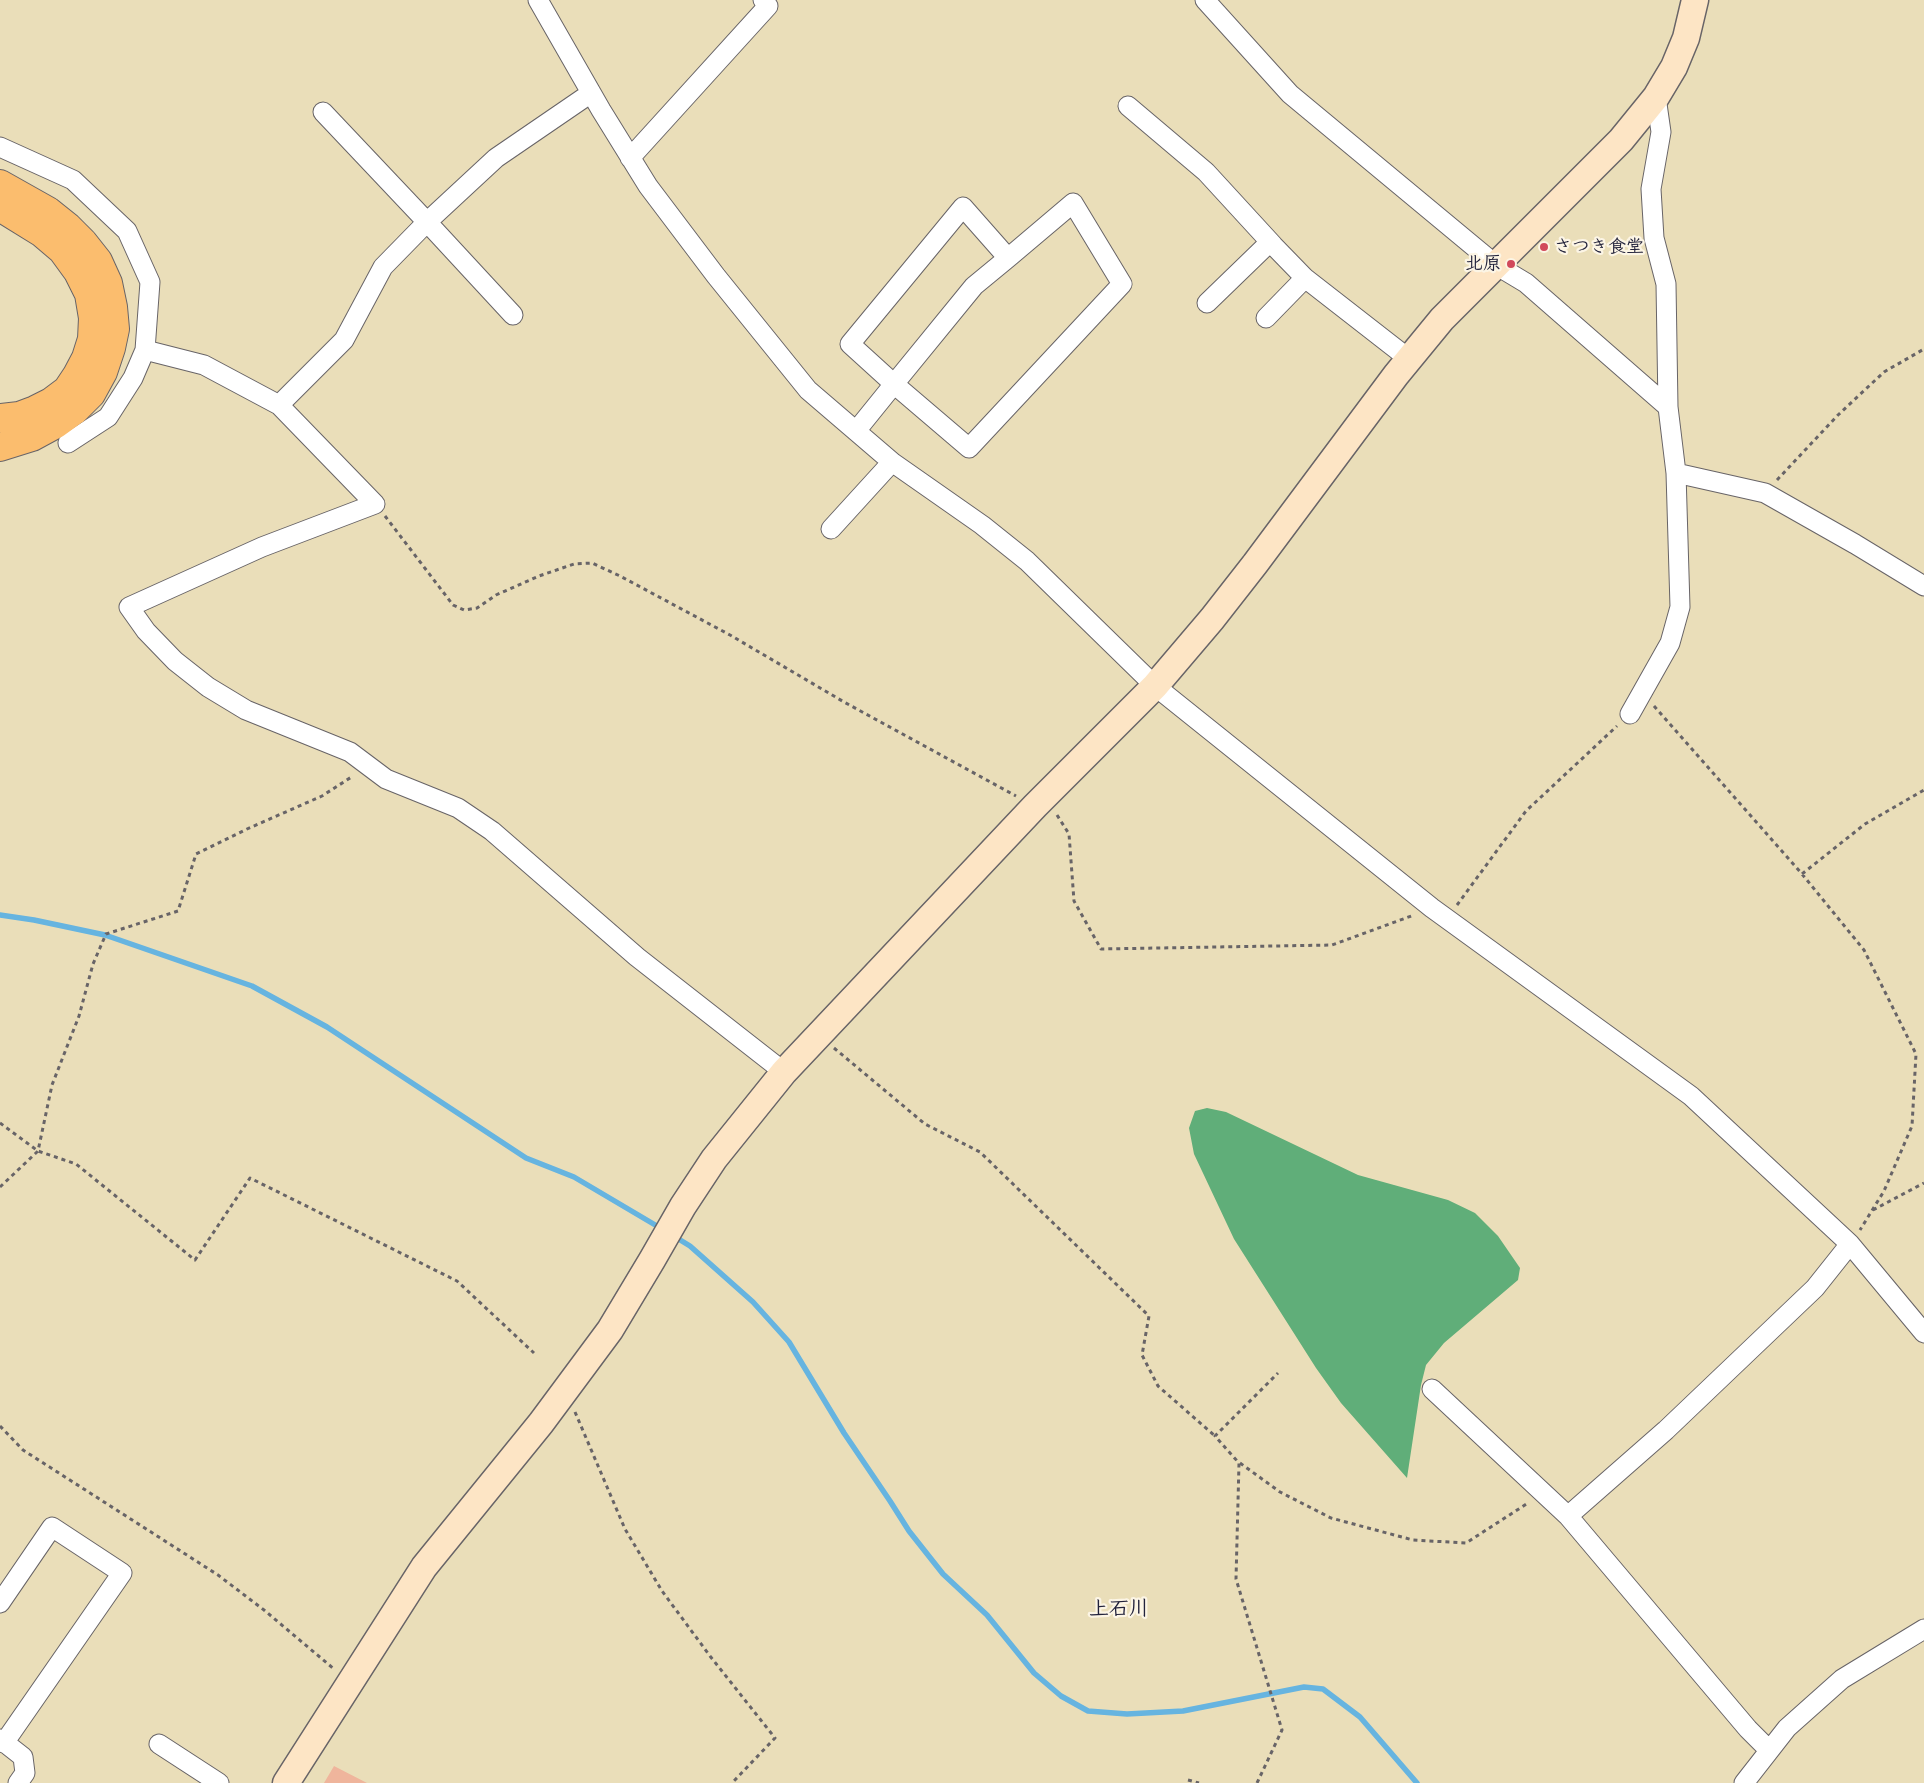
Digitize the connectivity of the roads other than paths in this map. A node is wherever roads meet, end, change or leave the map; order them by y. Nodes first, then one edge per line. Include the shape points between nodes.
1 (538, 0) edge
2 (1205, 0) edge
3 (1695, 0) edge
4 (768, 2) edge
5 (591, 93) junction
6 (1656, 97) junction
7 (1128, 106) dead end
8 (323, 112) dead end
9 (0, 147) edge
10 (630, 158) junction
11 (0, 184) edge
12 (0, 207) edge
13 (427, 222) junction
14 (1273, 245) junction
15 (1008, 258) junction
16 (1496, 264) junction
17 (1305, 278) junction
18 (1207, 303) dead end
19 (513, 315) dead end
20 (1266, 318) dead end
21 (144, 350) junction
22 (1409, 359) junction
23 (894, 384) junction
24 (280, 405) junction
25 (1668, 406) junction
26 (0, 418) edge
27 (856, 431) junction
28 (68, 442) dead end
29 (0, 447) edge
30 (892, 462) junction
31 (1676, 473) junction
32 (831, 529) dead end
33 (1924, 586) edge
34 (1155, 686) junction
35 (1630, 714) road end
36 (784, 1072) junction
37 (1850, 1244) junction
38 (1924, 1333) edge
39 (1432, 1389) dead end
40 (1568, 1516) junction
41 (0, 1603) edge
42 (1924, 1629) edge
43 (2, 1741) edge
44 (159, 1744) dead end
45 (1769, 1750) junction
46 (18, 1783) edge
47 (219, 1783) edge
48 (286, 1783) edge
49 (1744, 1783) edge

1 - 5 street
2 - 16 street via 1290,94
3 - 6 street via 1686,38 1674,68
4 - 10 street
5 - 10 street
5 - 13 street via 496,158
6 - 16 street via 1621,140
6 - 25 street via 1661,132 1651,189 1654,238 1666,284
7 - 14 street via 1206,172
8 - 13 street
9 - 21 street via 73,180 127,231 150,282
10 - 27 street via 716,276 808,390
11 - 29 highway via 48,211 83,242 98,261 108,283 115,329 103,372 91,394 56,424 32,437
12 - 26 highway via 42,233 62,250 89,294 93,318 92,339 86,358 67,390 35,410
13 - 19 street
13 - 24 street via 383,267 344,340
14 - 17 street
14 - 18 street via 1270,242
15 - 23 street via 974,286
15 - 23 street via 963,207 850,344
15 - 23 street via 1073,203 1122,284 969,448
16 - 22 street via 1442,318
16 - 25 street via 1526,283
17 - 20 street
17 - 22 street
21 - 24 street via 204,365
21 - 28 street via 133,378 108,417
22 - 34 street via 1255,564
23 - 27 street
24 - 36 street via 375,504 262,547 128,607 146,631 175,661 208,687 246,710 350,752 386,779 458,808 492,831 638,958
25 - 31 street
27 - 30 street
30 - 32 street
30 - 34 street via 1027,561
31 - 33 street via 1764,493
31 - 35 street via 1680,607 1670,643
34 - 36 street via 1040,800
34 - 37 street via 1439,914 1692,1096
36 - 48 street via 714,1158 610,1330 566,1391 424,1567
37 - 38 street
37 - 40 street via 1808,1294 1666,1430
39 - 40 street
40 - 45 street
41 - 43 street via 52,1528 122,1573
42 - 45 street via 1842,1678 1787,1728
43 - 46 street via 23,1757 25,1773
44 - 47 street
45 - 49 street

